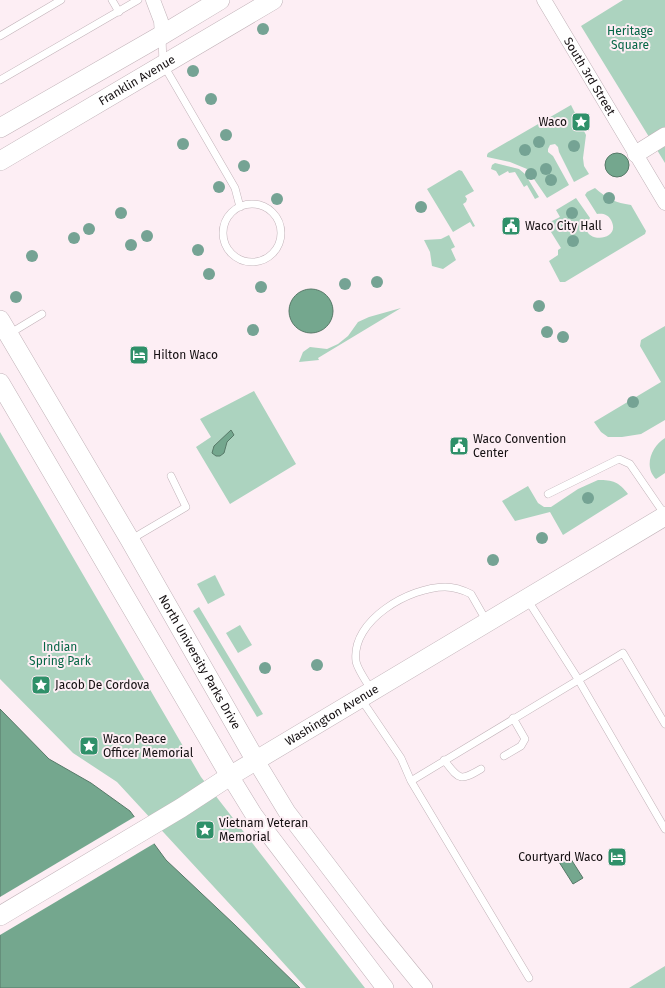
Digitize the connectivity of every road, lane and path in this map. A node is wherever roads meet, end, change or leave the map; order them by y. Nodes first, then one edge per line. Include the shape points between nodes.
1 (61, 0) edge
2 (112, 0) edge
3 (138, 0) edge
4 (153, 0) edge
5 (220, 0) edge
6 (273, 0) edge
7 (544, 0) edge
8 (119, 12) junction
9 (162, 35) junction
10 (0, 36) edge
11 (163, 64) junction
12 (0, 80) edge
13 (0, 128) edge
14 (665, 136) edge
15 (636, 154) junction
16 (0, 161) edge
17 (665, 203) edge
18 (240, 207) junction
19 (42, 314) dead end
20 (4, 327) edge
21 (0, 383) edge
22 (171, 476) dead end
23 (548, 494) dead end
24 (665, 516) edge
25 (130, 540) junction
26 (527, 598) junction
27 (487, 623) junction
28 (578, 679) junction
29 (366, 695) junction
30 (513, 718) junction
31 (665, 724) edge
32 (504, 756) dead end
33 (444, 760) junction
34 (256, 761) junction
35 (481, 769) dead end
36 (230, 776) junction
37 (411, 781) junction
38 (665, 829) edge
39 (0, 916) edge
40 (529, 978) dead end
41 (385, 988) edge
42 (424, 988) edge

1 - 10 lane
2 - 8 lane
3 - 8 lane
4 - 9 street via 161,21
5 - 9 main road
6 - 11 main road, Franklin Avenue
7 - 15 street, South 3rd Street
8 - 12 lane
9 - 11 lane
9 - 13 main road
11 - 16 main road, Franklin Avenue
11 - 18 lane via 235,188
14 - 15 street
15 - 17 street, South 3rd Street
18 - 18 lane via 232,212 223,229 227,248 242,260 251,263 261,261 269,257 279,246 282,232 280,223 275,214 259,204
19 - 20 lane
20 - 25 main road, North University Parks Drive
21 - 36 main road
22 - 25 lane via 186,507
23 - 24 lane via 619,459 630,464
24 - 26 main road, Washington Avenue
25 - 34 main road, North University Parks Drive
26 - 27 main road, Washington Avenue
26 - 28 lane
27 - 29 main road, Washington Avenue
27 - 29 lane via 471,594 455,588 425,590 397,602 365,628 358,646 356,662
28 - 30 lane
28 - 31 lane via 623,653
28 - 38 lane
29 - 34 main road, Washington Avenue
29 - 37 lane
30 - 32 lane via 525,739 521,746
30 - 33 lane
33 - 35 lane via 460,777 467,777
33 - 37 lane
34 - 36 main road, Washington Avenue
34 - 42 street, North University Parks Drive via 287,812 376,930
36 - 39 main road, Washington Avenue
36 - 41 street via 254,815
37 - 40 lane

